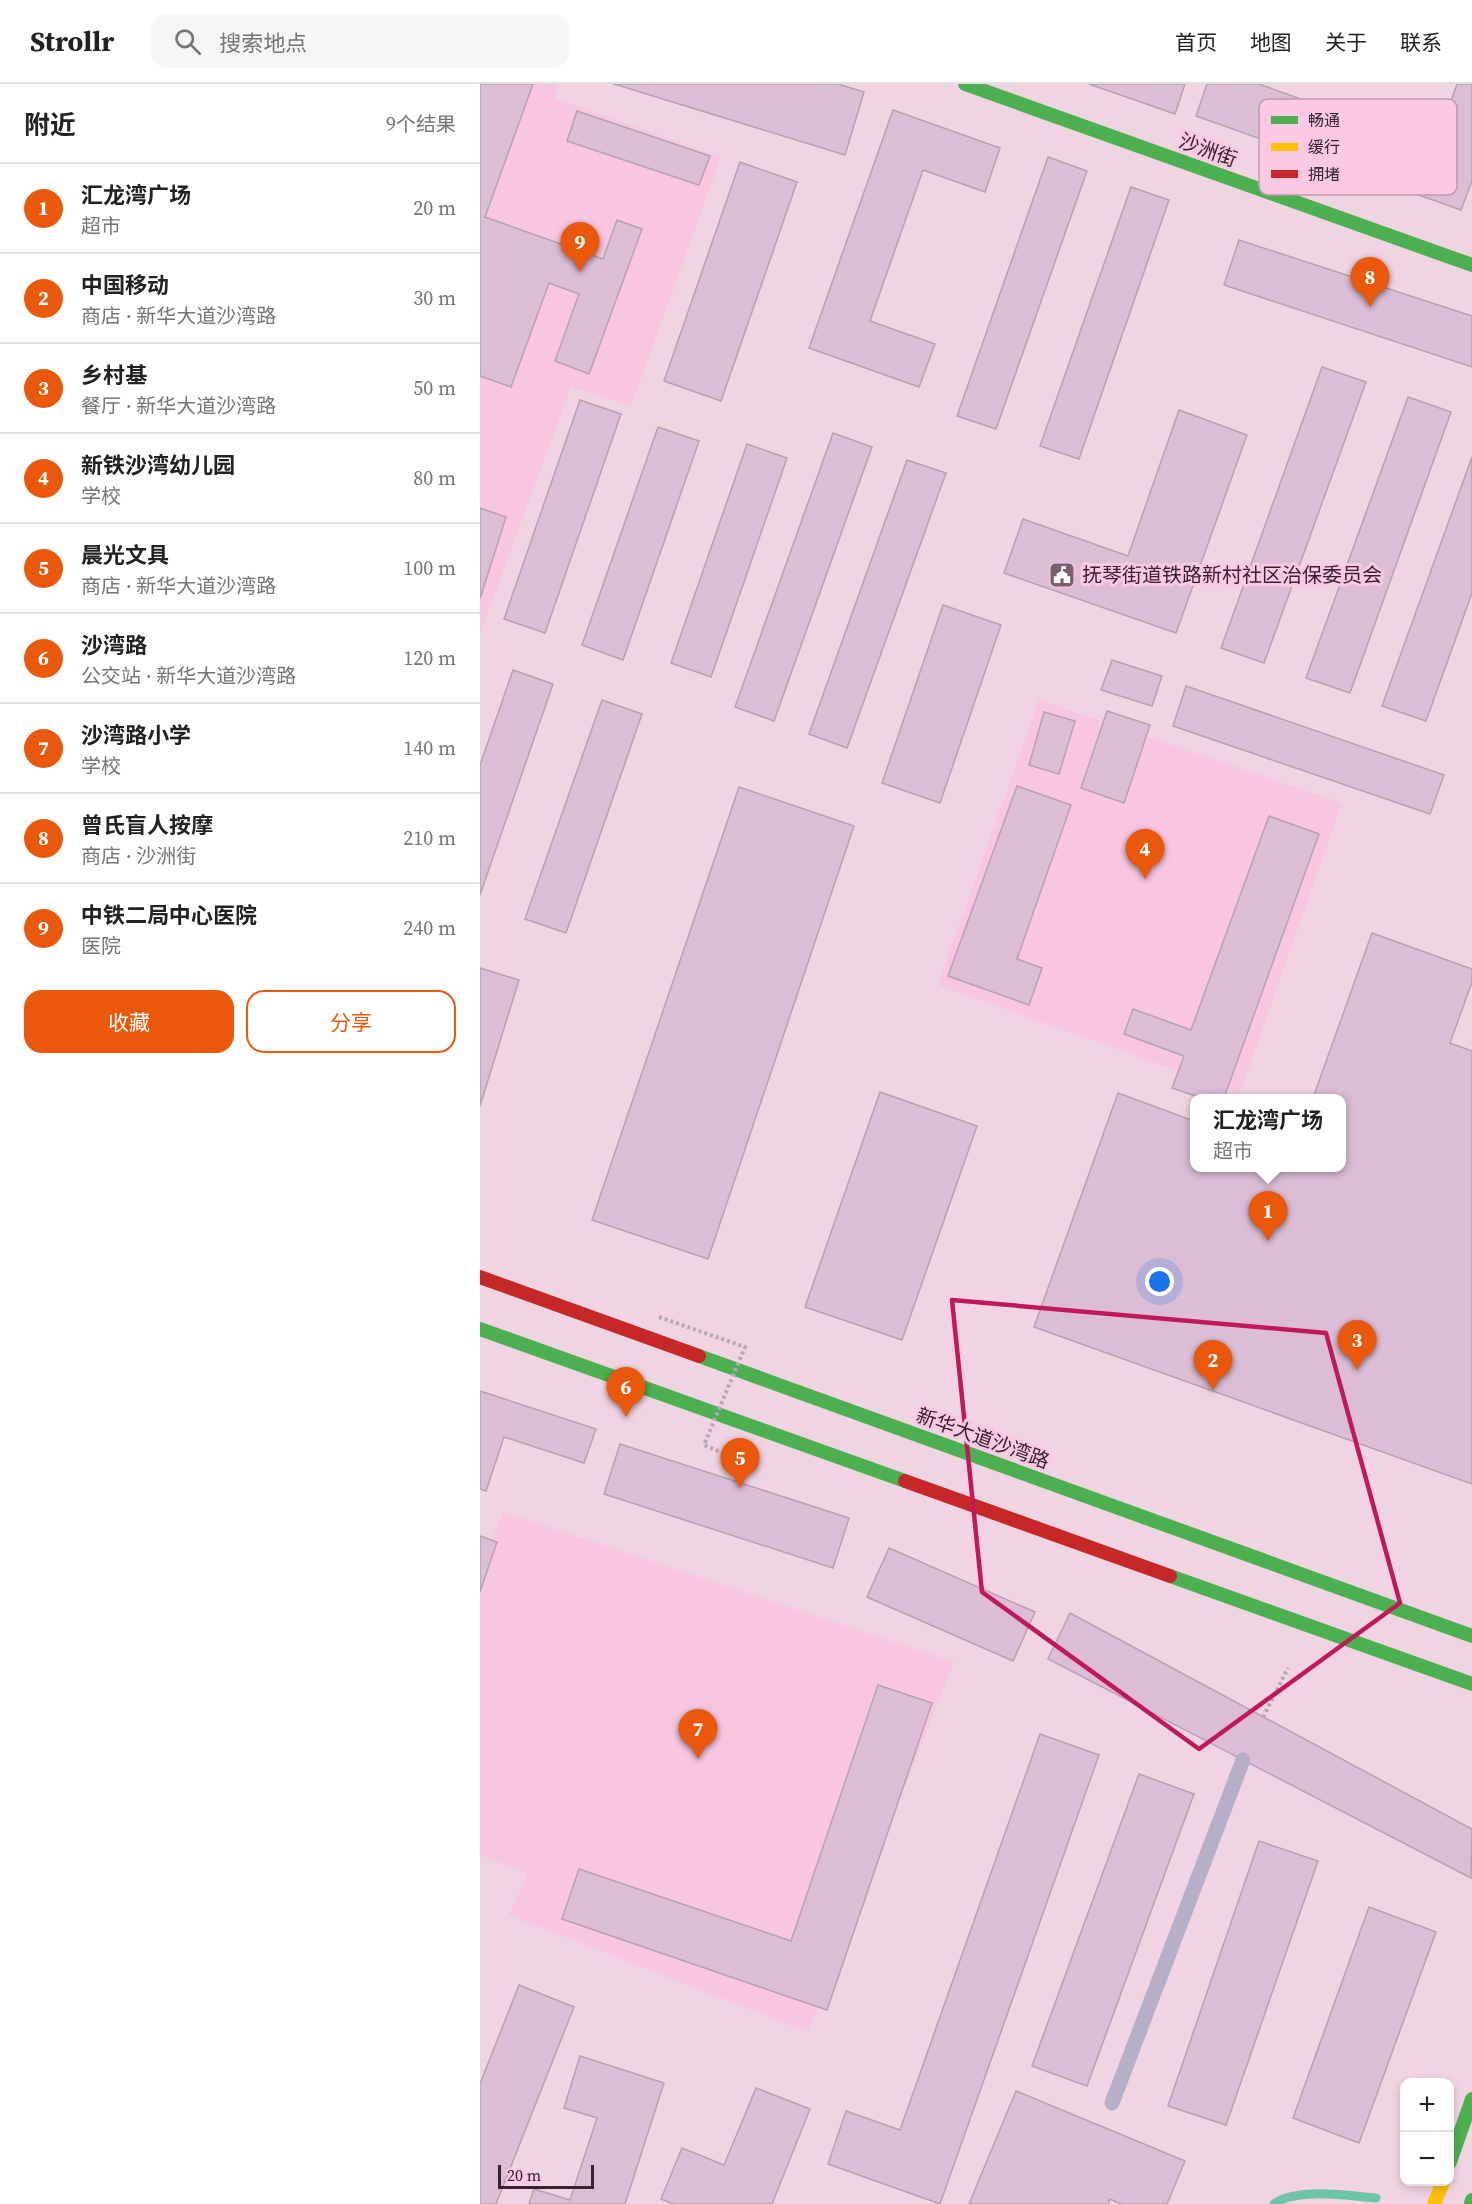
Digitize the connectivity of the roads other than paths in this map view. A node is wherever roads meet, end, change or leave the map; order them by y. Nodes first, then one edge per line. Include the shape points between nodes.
1 (965, 84) edge
2 (1259, 188) edge
3 (1278, 195) edge
4 (1472, 264) edge
5 (480, 1277) edge
6 (480, 1329) edge
7 (1472, 1636) edge
8 (1472, 1684) edge
9 (1243, 1760) dead end
10 (1472, 2099) edge
11 (1112, 2103) dead end
12 (1454, 2148) edge
13 (1441, 2186) edge
14 (1434, 2204) edge

1 - 2 main road, 沙洲街
3 - 4 main road, 沙洲街
5 - 7 main road, 新华大道沙湾路
6 - 8 main road
9 - 11 lane
10 - 12 main road
13 - 14 main road

